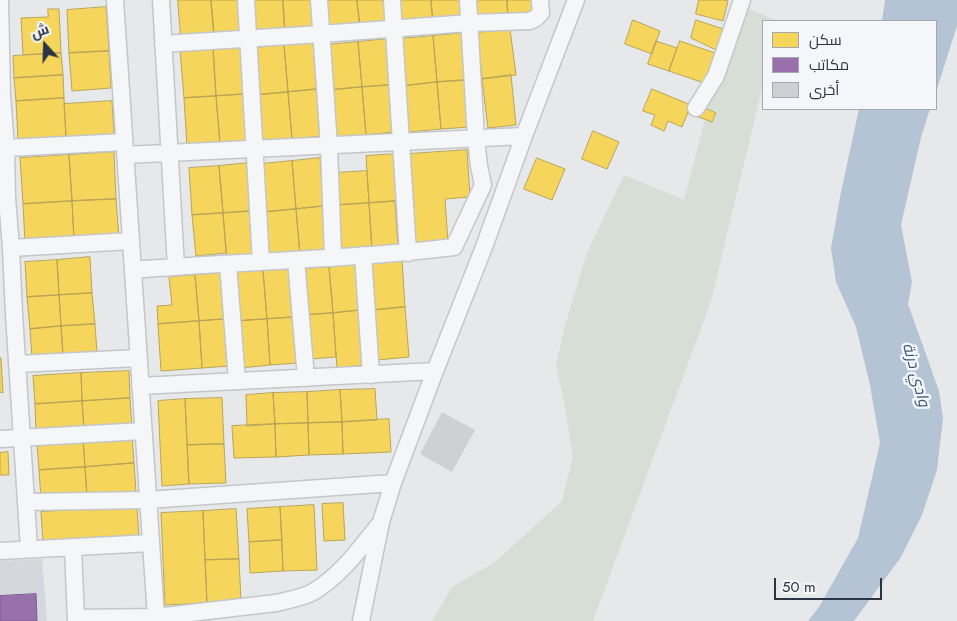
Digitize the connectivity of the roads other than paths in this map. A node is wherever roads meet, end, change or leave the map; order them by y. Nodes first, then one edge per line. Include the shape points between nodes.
1 (0, 0) edge
2 (115, 0) edge
3 (161, 0) edge
4 (246, 0) edge
5 (319, 0) edge
6 (392, 0) edge
7 (468, 0) edge
8 (540, 0) edge
9 (576, 0) edge
10 (742, 0) edge
11 (469, 23) junction
12 (393, 28) junction
13 (321, 34) junction
14 (248, 38) junction
15 (162, 44) junction
16 (1, 95) edge
17 (696, 108) dead end
18 (524, 136) junction
19 (476, 139) junction
20 (401, 142) junction
21 (329, 146) junction
22 (6, 148) junction
23 (124, 148) junction
24 (255, 149) junction
25 (169, 153) junction
26 (3, 199) edge
27 (131, 241) junction
28 (12, 248) junction
29 (408, 253) junction
30 (363, 255) junction
31 (333, 257) junction
32 (296, 260) junction
33 (261, 262) junction
34 (228, 264) junction
35 (176, 267) junction
36 (133, 270) junction
37 (7, 315) edge
38 (138, 358) junction
39 (17, 364) junction
40 (435, 371) junction
41 (371, 375) junction
42 (306, 378) junction
43 (238, 381) junction
44 (140, 386) junction
45 (144, 431) junction
46 (22, 438) junction
47 (0, 439) edge
48 (393, 483) junction
49 (148, 500) junction
50 (26, 502) junction
51 (381, 522) junction
52 (151, 543) junction
53 (72, 547) junction
54 (29, 549) junction
55 (0, 551) edge
56 (156, 617) junction
57 (76, 620) edge
58 (361, 621) edge

1 - 16 street
2 - 23 street
3 - 15 street
4 - 14 street
5 - 13 street
6 - 12 street
7 - 11 street
8 - 11 street via 541,13 530,21
9 - 18 street
10 - 17 street via 716,76
11 - 12 street
11 - 19 street
12 - 13 street
12 - 20 street
13 - 14 street
13 - 21 street
14 - 15 street
14 - 24 street
15 - 25 street
16 - 22 street
18 - 19 street
18 - 40 street
19 - 20 street
19 - 29 street via 483,185 454,247
20 - 21 street
20 - 29 street
21 - 24 street
21 - 31 street
22 - 23 street
22 - 26 street
23 - 25 street
23 - 27 street
24 - 25 street
24 - 33 street
25 - 35 street
26 - 28 street
27 - 28 street
27 - 36 street
28 - 37 street
29 - 30 street
30 - 31 street
30 - 41 street
31 - 32 street
32 - 33 street
32 - 42 street
33 - 34 street
34 - 35 street
34 - 43 street
35 - 36 street
36 - 38 street
37 - 39 street
38 - 39 street
38 - 44 street
39 - 46 street
40 - 41 street
40 - 48 street
41 - 42 street
42 - 43 street
43 - 44 street
44 - 45 street
45 - 46 street
45 - 49 street
46 - 47 street
46 - 50 street
48 - 49 street
48 - 51 street
49 - 50 street
49 - 52 street
50 - 54 street
51 - 56 street via 348,562 311,593 276,604
51 - 58 street
52 - 53 street
52 - 56 street
53 - 54 street
53 - 57 street
54 - 55 street
56 - 57 street

